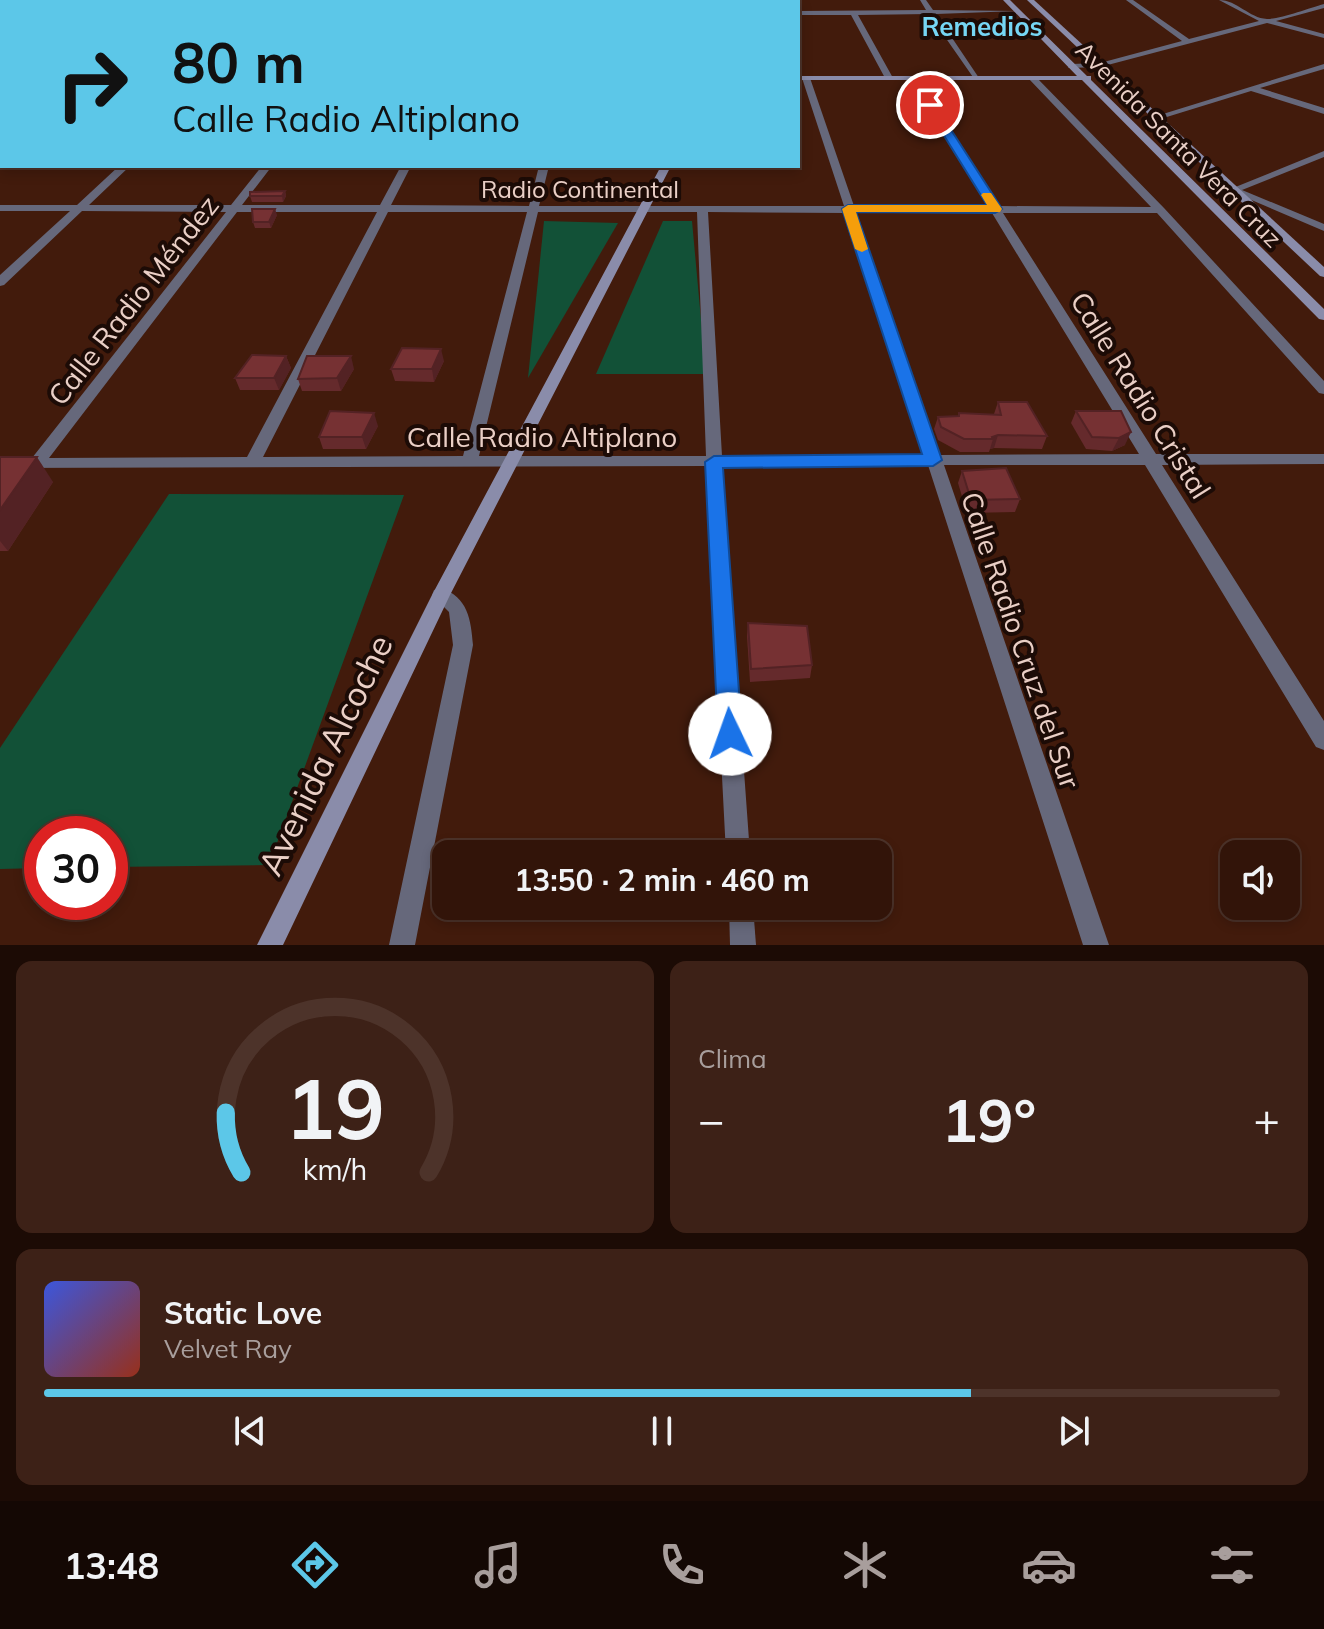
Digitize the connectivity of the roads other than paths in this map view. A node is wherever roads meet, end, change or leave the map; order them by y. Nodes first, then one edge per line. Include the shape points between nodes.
1 (923, 0) edge
2 (1006, 0) edge
3 (1030, 0) edge
4 (1129, 0) edge
5 (1222, 0) edge
6 (1316, 0) edge
7 (1324, 5) edge
8 (1018, 11) junction
9 (931, 12) junction
10 (800, 13) edge
11 (854, 13) junction
12 (1269, 21) junction
13 (1324, 36) edge
14 (1189, 43) junction
15 (1100, 65) junction
16 (1071, 66) junction
17 (1324, 66) edge
18 (1112, 77) junction
19 (802, 78) edge
20 (889, 78) junction
21 (914, 78) junction
22 (975, 78) junction
23 (1084, 78) junction
24 (1033, 79) junction
25 (1254, 89) junction
26 (1324, 111) edge
27 (1154, 118) junction
28 (1324, 154) edge
29 (123, 168) edge
30 (265, 168) edge
31 (405, 168) edge
32 (544, 168) edge
33 (665, 168) edge
34 (1233, 190) junction
35 (0, 208) edge
36 (702, 208) junction
37 (80, 209) junction
38 (848, 209) junction
39 (995, 209) junction
40 (233, 210) junction
41 (384, 210) junction
42 (535, 210) junction
43 (643, 210) junction
44 (1160, 210) junction
45 (1324, 228) edge
46 (1324, 273) edge
47 (0, 282) edge
48 (1324, 316) edge
49 (1324, 390) edge
50 (1324, 459) edge
51 (933, 460) junction
52 (470, 461) junction
53 (512, 461) junction
54 (1152, 461) junction
55 (252, 462) junction
56 (714, 462) junction
57 (0, 463) edge
58 (36, 463) junction
59 (441, 595) junction
60 (1324, 740) edge
61 (737, 840) edge
62 (742, 920) edge
63 (270, 945) edge
64 (402, 945) edge
65 (743, 945) edge
66 (1096, 945) edge

1 - 9 street
2 - 8 street, Avenida Santa Vera Cruz
3 - 15 street, Avenida Santa Vera Cruz
4 - 14 street
5 - 12 street
6 - 7 street
7 - 12 street
8 - 9 street
8 - 16 street, Avenida Santa Vera Cruz
9 - 11 street
9 - 22 street
10 - 11 street
11 - 20 street
12 - 13 street
12 - 14 street
14 - 15 street
15 - 16 street
15 - 18 street, Avenida Santa Vera Cruz
16 - 23 street, Avenida Santa Vera Cruz
17 - 25 street
18 - 23 street
18 - 27 street, Avenida Santa Vera Cruz
19 - 20 street
19 - 38 street, Calle Radio Cruz del Sur
20 - 21 street
21 - 22 street
21 - 39 street, Calle Radio Cristal
22 - 24 street
23 - 24 street
23 - 48 street, Avenida Santa Vera Cruz
24 - 44 street
25 - 26 street
25 - 27 street
27 - 34 street, Avenida Santa Vera Cruz
28 - 34 street
29 - 37 street
30 - 40 street, Calle Radio Méndez
31 - 41 street
32 - 42 street
33 - 43 street
34 - 45 street
34 - 46 street, Avenida Santa Vera Cruz
35 - 37 street, Radio Continental
36 - 38 street, Radio Continental
36 - 43 street, Radio Continental
36 - 56 street
37 - 40 street, Radio Continental
37 - 47 street
38 - 39 street, Radio Continental
38 - 51 street, Calle Radio Cruz del Sur
39 - 44 street, Radio Continental
39 - 54 street, Calle Radio Cristal
40 - 41 street, Radio Continental
40 - 58 street, Calle Radio Méndez
41 - 42 street, Radio Continental
41 - 55 street
42 - 43 street, Radio Continental
42 - 52 street
43 - 53 street
44 - 49 street
50 - 54 street, Calle Radio Altiplano
51 - 54 street, Calle Radio Altiplano
51 - 56 street, Calle Radio Altiplano
51 - 66 street, Calle Radio Cruz del Sur
52 - 53 street, Calle Radio Altiplano
52 - 55 street, Calle Radio Altiplano
53 - 56 street, Calle Radio Altiplano
53 - 59 street, Avenida Alcoche
54 - 60 street, Calle Radio Cristal
55 - 58 street, Calle Radio Altiplano
56 - 61 street
57 - 58 street, Calle Radio Altiplano
59 - 63 street, Avenida Alcoche
59 - 64 street via 460,611 463,645
62 - 65 street

